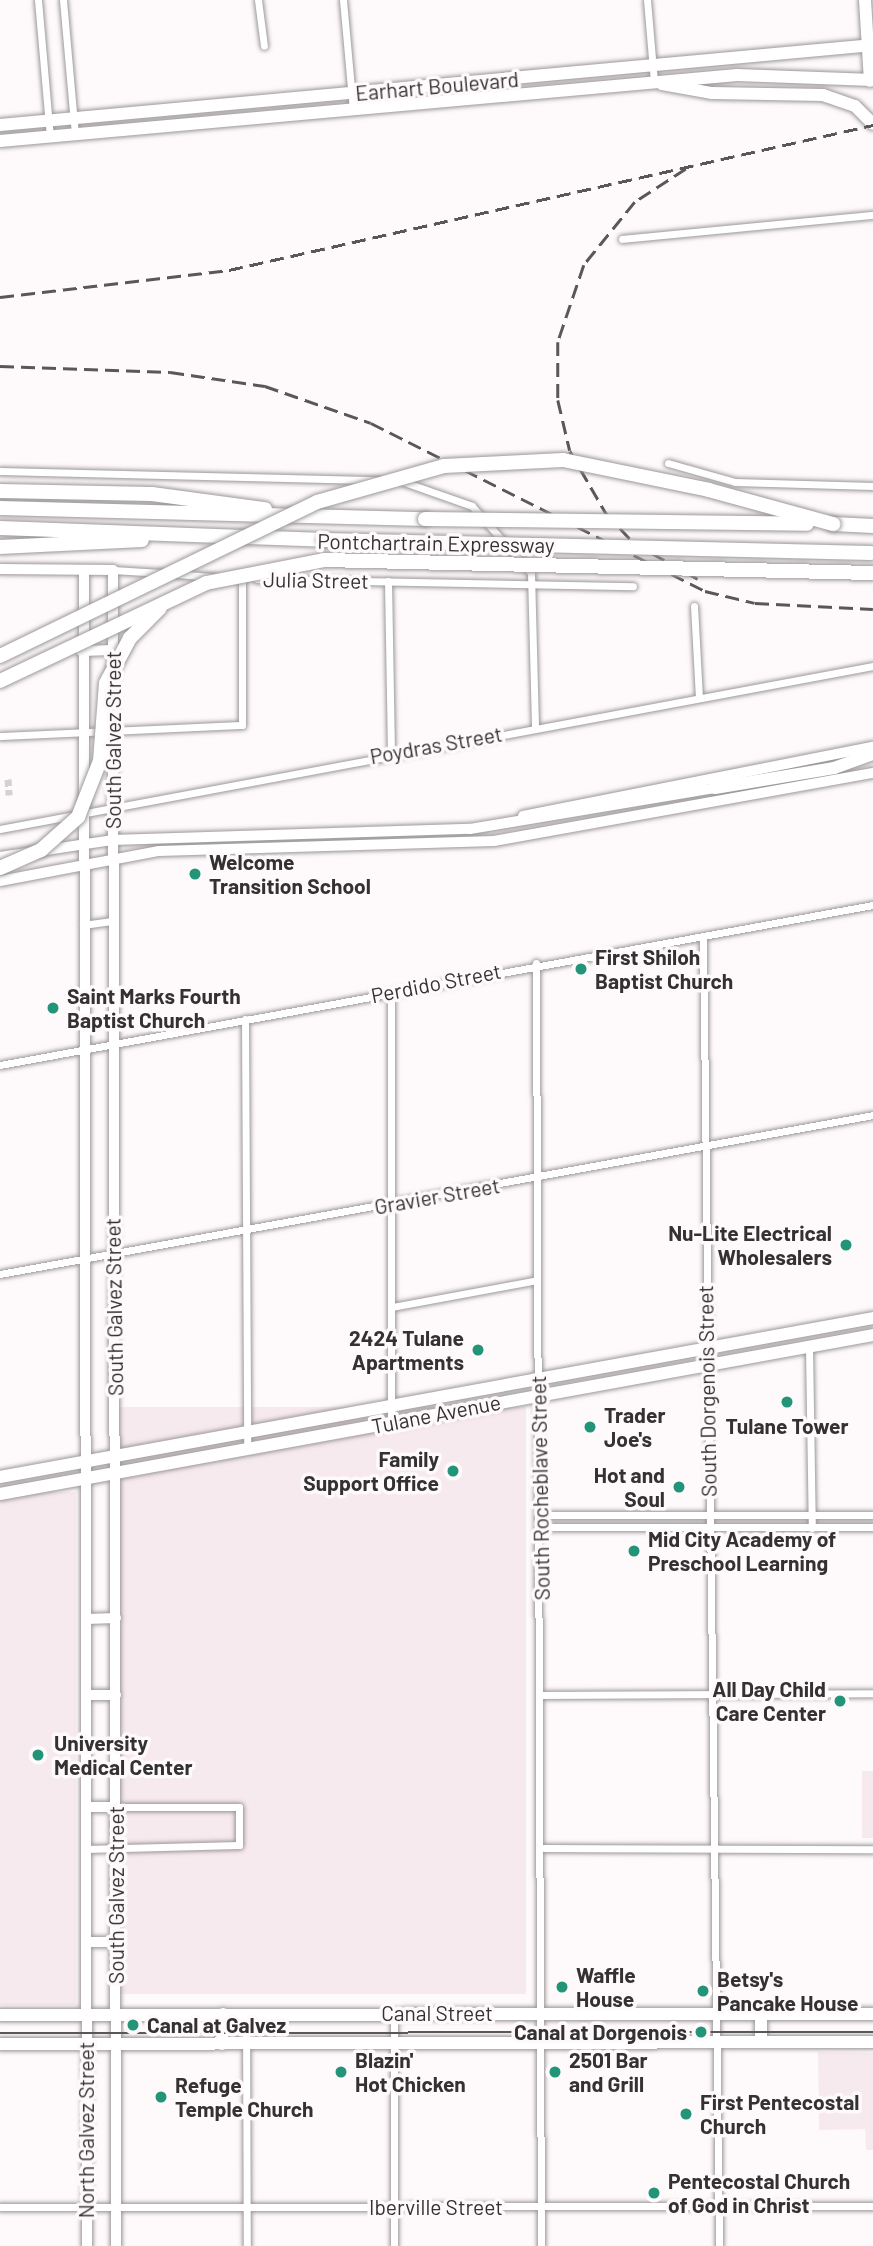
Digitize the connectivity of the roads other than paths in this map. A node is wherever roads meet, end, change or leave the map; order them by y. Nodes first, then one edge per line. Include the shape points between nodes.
1 (38, 0) edge
2 (64, 0) edge
3 (258, 0) edge
4 (343, 0) edge
5 (647, 0) edge
6 (865, 0) edge
7 (870, 45) edge
8 (264, 46) dead end
9 (653, 65) junction
10 (500, 81) junction
11 (872, 81) edge
12 (656, 82) junction
13 (352, 94) junction
14 (500, 96) junction
15 (208, 107) junction
16 (353, 110) junction
17 (74, 118) junction
18 (48, 121) junction
19 (209, 122) junction
20 (873, 124) edge
21 (0, 125) edge
22 (75, 135) junction
23 (50, 137) junction
24 (0, 141) edge
25 (873, 215) edge
26 (622, 239) dead end
27 (668, 463) dead end
28 (0, 471) edge
29 (873, 486) edge
30 (0, 491) edge
31 (0, 508) edge
32 (325, 517) junction
33 (833, 524) junction
34 (869, 526) edge
35 (0, 528) edge
36 (181, 536) junction
37 (0, 547) edge
38 (872, 553) edge
39 (0, 569) edge
40 (84, 570) junction
41 (113, 570) junction
42 (873, 573) edge
43 (242, 579) junction
44 (388, 581) junction
45 (536, 584) junction
46 (633, 586) dead end
47 (177, 594) junction
48 (694, 607) dead end
49 (113, 650) junction
50 (81, 651) junction
51 (0, 656) edge
52 (873, 666) edge
53 (0, 681) edge
54 (699, 697) junction
55 (82, 708) junction
56 (112, 710) junction
57 (535, 727) junction
58 (112, 730) junction
59 (82, 731) junction
60 (0, 736) edge
61 (873, 747) edge
62 (391, 753) junction
63 (873, 754) edge
64 (873, 773) edge
65 (715, 788) joint
66 (112, 809) junction
67 (83, 815) junction
68 (0, 829) edge
69 (470, 829) junction
70 (113, 840) junction
71 (83, 843) junction
72 (0, 857) edge
73 (113, 857) junction
74 (83, 863) junction
75 (0, 868) edge
76 (0, 881) edge
77 (873, 905) edge
78 (112, 922) junction
79 (83, 925) junction
80 (703, 936) junction
81 (536, 963) junction
82 (391, 993) junction
83 (245, 1019) junction
84 (113, 1045) junction
85 (83, 1050) junction
86 (0, 1065) edge
87 (873, 1115) edge
88 (703, 1147) junction
89 (538, 1178) junction
90 (391, 1204) junction
91 (243, 1229) junction
92 (113, 1253) junction
93 (84, 1259) junction
94 (0, 1274) edge
95 (537, 1280) junction
96 (392, 1307) junction
97 (873, 1318) edge
98 (873, 1335) edge
99 (809, 1347) junction
100 (707, 1349) junction
101 (707, 1366) junction
102 (538, 1380) junction
103 (538, 1394) junction
104 (391, 1408) junction
105 (391, 1423) junction
106 (245, 1432) junction
107 (247, 1448) junction
108 (115, 1455) junction
109 (86, 1460) junction
110 (115, 1473) junction
111 (0, 1478) edge
112 (86, 1478) junction
113 (0, 1494) edge
114 (539, 1515) junction
115 (709, 1515) junction
116 (811, 1515) junction
117 (873, 1515) edge
118 (541, 1527) junction
119 (873, 1527) edge
120 (709, 1528) junction
121 (812, 1528) junction
122 (116, 1618) junction
123 (86, 1619) junction
124 (873, 1693) edge
125 (713, 1694) junction
126 (86, 1695) junction
127 (116, 1695) junction
128 (543, 1695) junction
129 (86, 1807) junction
130 (116, 1807) junction
131 (544, 1848) junction
132 (714, 1848) junction
133 (86, 1849) junction
134 (116, 1849) junction
135 (873, 1849) edge
136 (86, 1942) junction
137 (116, 1942) junction
138 (545, 2012) junction
139 (716, 2013) junction
140 (761, 2013) junction
141 (223, 2014) junction
142 (246, 2014) junction
143 (394, 2014) junction
144 (873, 2014) edge
145 (0, 2015) edge
146 (86, 2015) junction
147 (116, 2015) junction
148 (761, 2042) junction
149 (873, 2042) edge
150 (86, 2043) junction
151 (116, 2043) junction
152 (540, 2043) junction
153 (716, 2043) junction
154 (0, 2044) edge
155 (222, 2044) junction
156 (246, 2044) junction
157 (393, 2044) junction
158 (247, 2205) junction
159 (87, 2206) junction
160 (116, 2206) junction
161 (719, 2206) junction
162 (873, 2206) edge
163 (0, 2207) edge
164 (394, 2207) junction
165 (541, 2207) junction
166 (87, 2246) edge
167 (116, 2246) edge
168 (247, 2246) edge
169 (394, 2246) edge
170 (541, 2246) edge
171 (719, 2246) edge

1 - 18 street
2 - 17 street
3 - 8 street
4 - 13 street
5 - 9 street
6 - 7 main road
7 - 9 main road, Earhart Boulevard
7 - 11 main road
9 - 10 main road, Earhart Boulevard
9 - 12 street
10 - 13 main road, Earhart Boulevard
10 - 14 main road
11 - 12 main road, Earhart Boulevard via 737,75
12 - 14 main road, Earhart Boulevard
12 - 20 main road via 712,93 823,94 855,106
13 - 15 main road, Earhart Boulevard
13 - 16 street
14 - 16 main road, Earhart Boulevard
15 - 17 main road, Earhart Boulevard
15 - 19 main road
16 - 19 main road, Earhart Boulevard
17 - 18 main road, Earhart Boulevard
17 - 22 street
18 - 21 main road, Earhart Boulevard
18 - 23 street
19 - 22 main road, Earhart Boulevard
22 - 23 main road, Earhart Boulevard
23 - 24 main road, Earhart Boulevard
25 - 26 street
27 - 29 street via 735,482
28 - 45 street via 418,483 472,506
30 - 32 highway via 152,494
31 - 32 highway, Pontchartrain Expressway
32 - 33 highway, Pontchartrain Expressway, bridge
33 - 34 highway, Pontchartrain Expressway
33 - 51 highway, bridge via 709,490 563,460 444,466 317,502
35 - 36 highway, Pontchartrain Expressway
36 - 37 highway via 82,548
36 - 38 highway, Pontchartrain Expressway, bridge
39 - 40 street, Julia Street
40 - 41 street, Julia Street
40 - 50 street, South Galvez Street
41 - 43 street, Julia Street
41 - 49 street, South Galvez Street
42 - 47 highway, bridge via 324,560 259,568
43 - 44 street, Julia Street
43 - 58 street via 243,724
44 - 45 street, Julia Street
44 - 62 street
45 - 46 street, Julia Street
45 - 57 street
47 - 53 highway, bridge
47 - 75 highway, bridge via 116,659 102,697 100,761 78,817 41,850
48 - 54 street
49 - 50 street
49 - 56 street, South Galvez Street
50 - 55 street, South Galvez Street
52 - 54 street, Poydras Street
54 - 57 street, Poydras Street
55 - 56 street
55 - 59 street, South Galvez Street
56 - 58 street, South Galvez Street
57 - 62 street, Poydras Street
58 - 59 street
58 - 66 street, South Galvez Street
59 - 60 street
59 - 67 street, South Galvez Street
61 - 69 street
62 - 66 street, Poydras Street
63 - 65 main road via 834,768
64 - 73 street via 494,841
65 - 69 street
66 - 67 street, Poydras Street
66 - 70 street, South Galvez Street
67 - 68 street, Poydras Street
67 - 71 street, South Galvez Street
69 - 70 street
70 - 71 street
70 - 73 street, South Galvez Street
71 - 72 street
71 - 74 street, South Galvez Street
73 - 74 street
73 - 78 street, South Galvez Street
74 - 76 street
74 - 79 street, South Galvez Street
77 - 80 street, Perdido Street
78 - 79 street
78 - 84 street, South Galvez Street
79 - 85 street, South Galvez Street
80 - 81 street, Perdido Street
80 - 88 street, South Dorgenois Street
81 - 82 street, Perdido Street
81 - 89 street, South Rocheblave Street
82 - 83 street, Perdido Street
82 - 90 street
83 - 84 street, Perdido Street
83 - 91 street
84 - 85 street, Perdido Street
84 - 92 street, South Galvez Street
85 - 86 street, Perdido Street
85 - 93 street, South Galvez Street
87 - 88 street, Gravier Street
88 - 89 street, Gravier Street
88 - 100 street, South Dorgenois Street
89 - 90 street, Gravier Street
89 - 95 street, South Rocheblave Street
90 - 91 street, Gravier Street
90 - 96 street
91 - 92 street, Gravier Street
91 - 106 street
92 - 93 street, Gravier Street
92 - 108 street, South Galvez Street
93 - 94 street, Gravier Street
93 - 109 street, South Galvez Street
95 - 96 street
95 - 102 street, South Rocheblave Street
96 - 104 street
97 - 100 main road, Tulane Avenue
98 - 99 main road, Tulane Avenue
99 - 101 main road, Tulane Avenue
99 - 116 street
100 - 101 street, South Dorgenois Street
100 - 102 main road, Tulane Avenue
101 - 103 main road, Tulane Avenue
101 - 115 street, South Dorgenois Street
102 - 103 street, South Rocheblave Street
102 - 104 main road, Tulane Avenue
103 - 105 main road, Tulane Avenue
103 - 114 street, South Rocheblave Street
104 - 105 street
104 - 106 main road, Tulane Avenue
105 - 107 main road, Tulane Avenue
106 - 107 street
106 - 108 main road, Tulane Avenue
107 - 110 main road, Tulane Avenue
108 - 109 main road, Tulane Avenue
108 - 110 street, South Galvez Street
109 - 111 main road, Tulane Avenue
109 - 112 street, South Galvez Street
110 - 112 main road, Tulane Avenue
110 - 122 street, South Galvez Street
112 - 113 main road, Tulane Avenue
112 - 123 street, South Galvez Street
114 - 115 street
114 - 118 street, South Rocheblave Street
115 - 116 street
115 - 120 street, South Dorgenois Street
116 - 117 street
116 - 121 street
118 - 120 street
118 - 128 street, South Rocheblave Street
119 - 121 street
120 - 121 street
120 - 125 street, South Dorgenois Street
122 - 123 street
122 - 127 street, South Galvez Street
123 - 126 street, South Galvez Street
124 - 125 street
125 - 128 street
125 - 132 street, South Dorgenois Street
126 - 127 street
126 - 129 street, South Galvez Street
127 - 130 street, South Galvez Street
128 - 131 street, South Rocheblave Street
129 - 130 street
129 - 133 street, South Galvez Street
130 - 134 street, South Galvez Street
130 - 134 street via 239,1807 239,1845
131 - 132 street
131 - 138 street, South Rocheblave Street
132 - 135 street
132 - 139 street, South Dorgenois Street
133 - 134 street
133 - 136 street, South Galvez Street
134 - 137 street, South Galvez Street
136 - 137 street
136 - 146 street, South Galvez Street
137 - 147 street, South Galvez Street
138 - 139 main road, Canal Street
138 - 143 main road, Canal Street
138 - 152 street, South Rocheblave Street
139 - 140 main road, Canal Street
139 - 153 street, South Dorgenois Street
140 - 144 main road, Canal Street
140 - 148 main road
141 - 142 main road, Canal Street
141 - 147 main road, Canal Street
141 - 155 main road
142 - 143 main road, Canal Street
142 - 156 street
143 - 157 street
145 - 146 main road, Canal Street
146 - 147 main road, Canal Street
146 - 150 street, North Galvez Street
147 - 151 street, South Galvez Street
148 - 149 main road, Canal Street
148 - 153 main road, Canal Street
150 - 151 main road, Canal Street
150 - 154 main road, Canal Street
150 - 159 street, North Galvez Street
151 - 155 main road, Canal Street
151 - 160 street, North Galvez Street
152 - 153 main road, Canal Street
152 - 157 main road, Canal Street
152 - 165 street, South Rocheblave Street
153 - 161 street, South Dorgenois Street
155 - 156 main road, Canal Street
156 - 157 main road, Canal Street
156 - 158 street
157 - 164 street
158 - 160 street, Iberville Street
158 - 164 street, Iberville Street
158 - 168 street
159 - 160 street, Iberville Street
159 - 163 street, Iberville Street
159 - 166 street, North Galvez Street
160 - 167 street, North Galvez Street
161 - 162 street, Iberville Street
161 - 165 street, Iberville Street
161 - 171 street, South Dorgenois Street
164 - 165 street, Iberville Street
164 - 169 street
165 - 170 street, South Rocheblave Street

